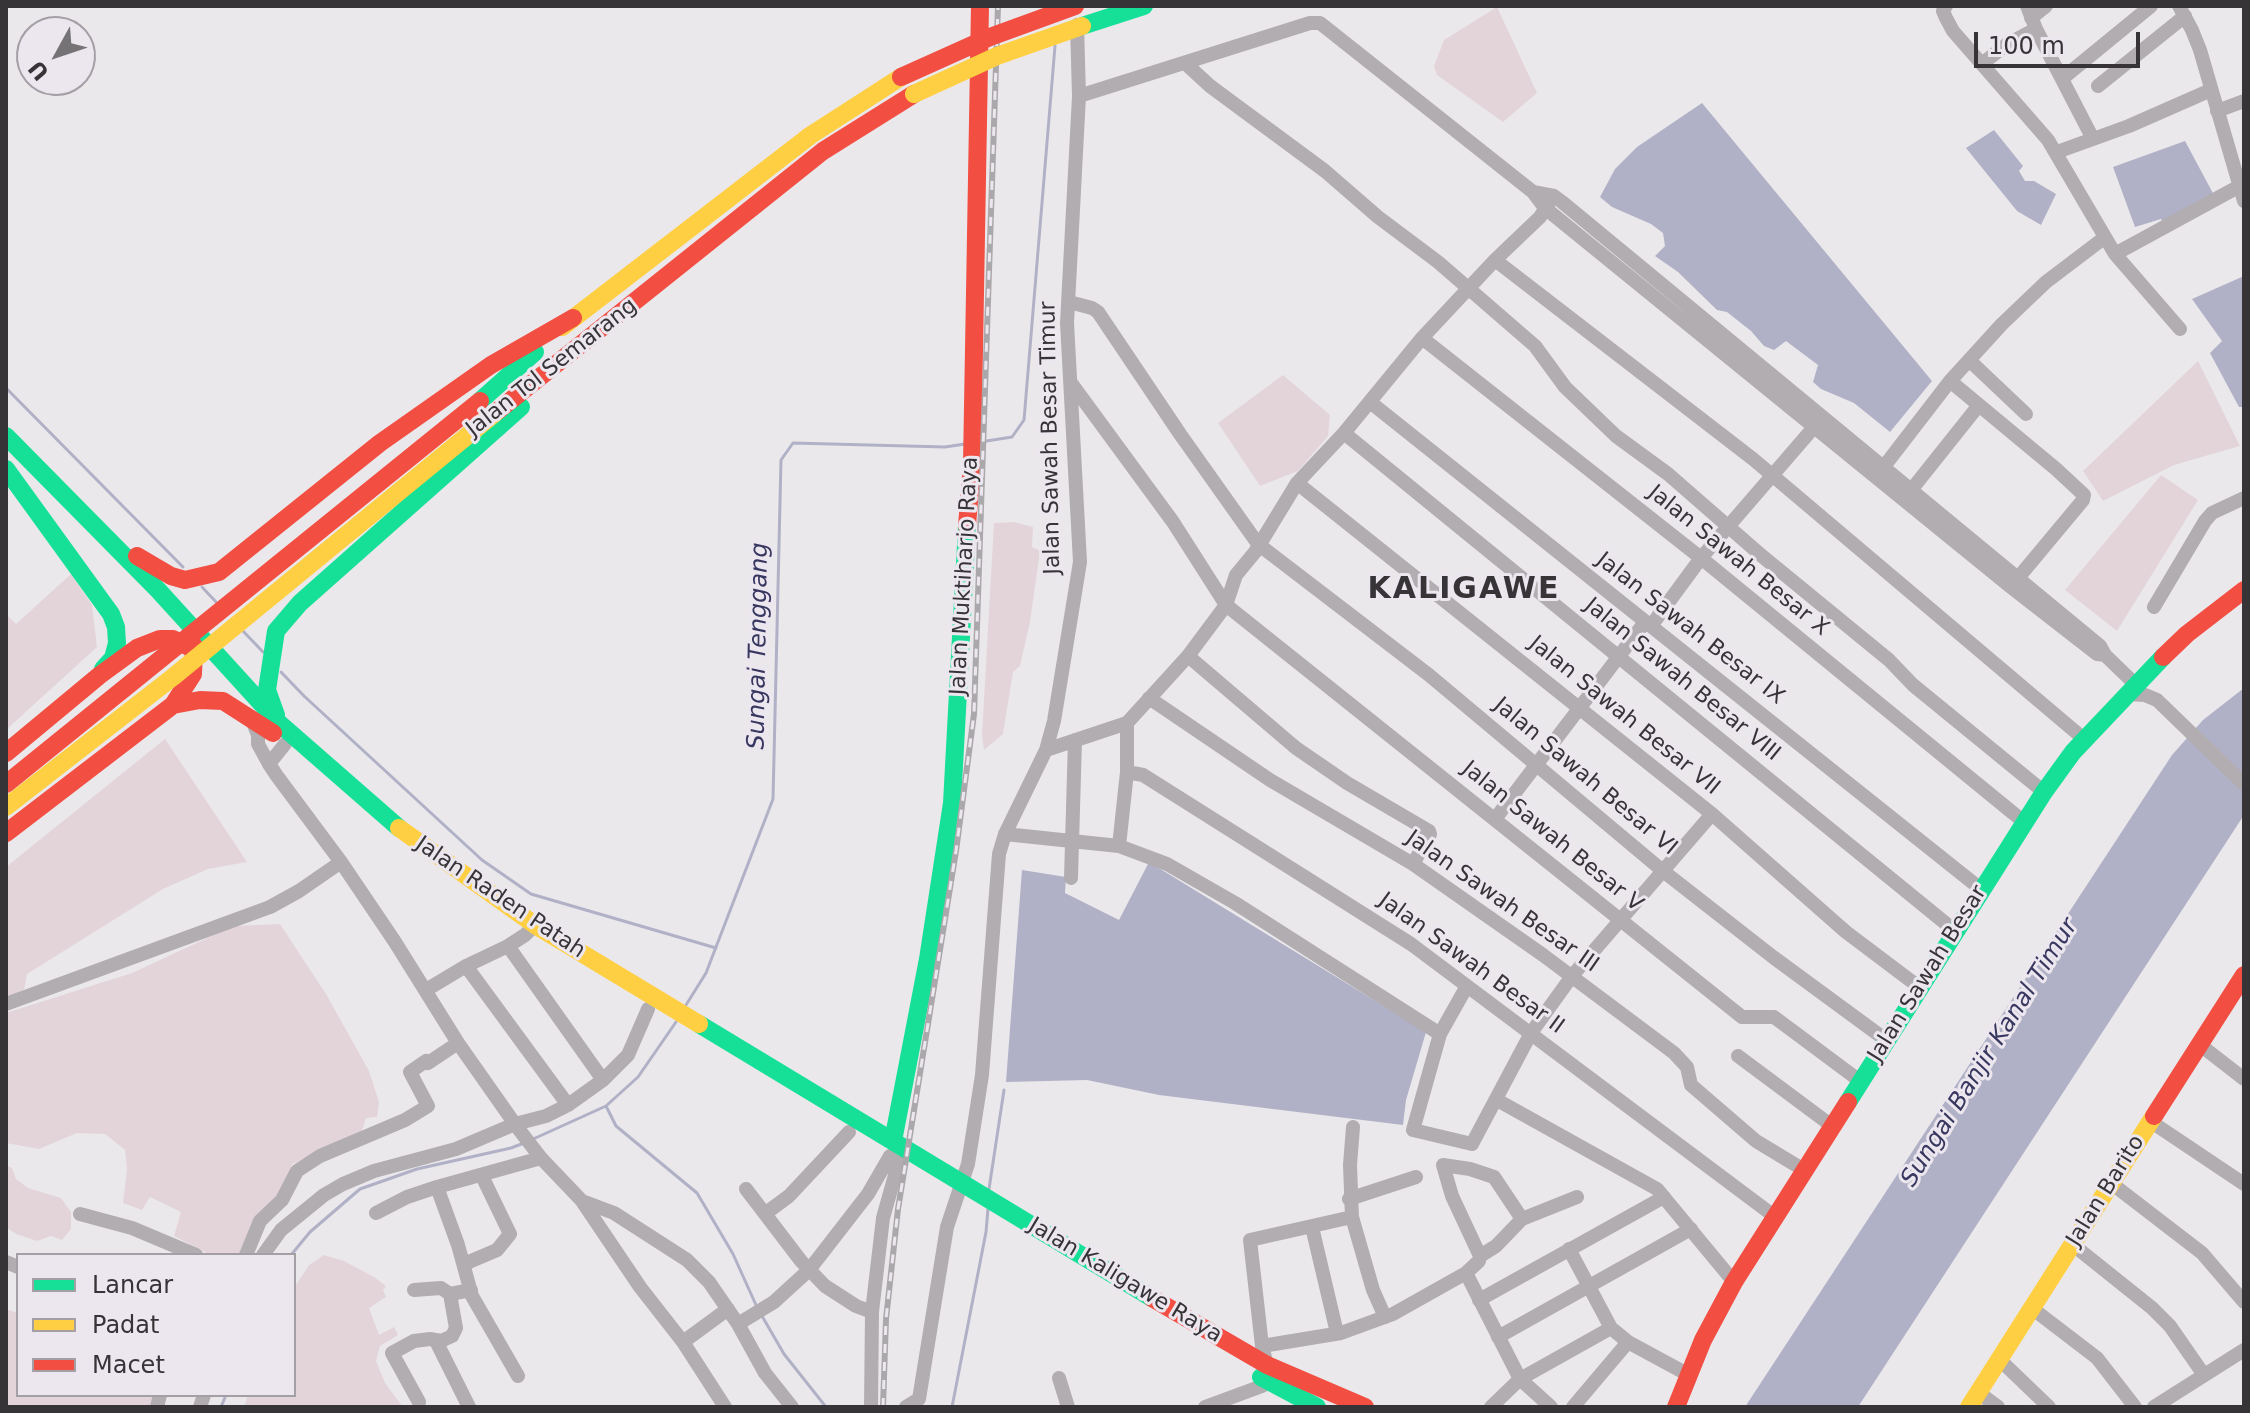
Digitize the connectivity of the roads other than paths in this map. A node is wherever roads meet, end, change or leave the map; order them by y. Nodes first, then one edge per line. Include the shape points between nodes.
1 (980, 6) edge
2 (1076, 6) edge
3 (1144, 6) edge
4 (1946, 6) edge
5 (2046, 6) edge
6 (2151, 6) edge
7 (2182, 11) edge
8 (2031, 18) edge
9 (1185, 63) junction
10 (1983, 63) junction
11 (2063, 78) junction
12 (2098, 86) dead end
13 (2211, 90) junction
14 (1079, 96) junction
15 (2244, 101) edge
16 (2217, 111) junction
17 (2093, 139) junction
18 (2057, 152) junction
19 (2237, 156) edge
20 (2241, 194) edge
21 (1546, 207) junction
22 (2104, 238) junction
23 (2115, 254) junction
24 (1495, 260) junction
25 (1468, 288) junction
26 (1069, 302) junction
27 (573, 318) junction
28 (2180, 329) dead end
29 (591, 337) junction
30 (1422, 338) junction
31 (1969, 360) junction
32 (1950, 381) junction
33 (1070, 382) junction
34 (1370, 402) junction
35 (1979, 405) junction
36 (487, 407) junction
37 (2026, 414) dead end
38 (1818, 422) junction
39 (6, 423) edge
40 (1344, 433) junction
41 (6, 436) edge
42 (6, 452) edge
43 (6, 469) edge
44 (1880, 472) junction
45 (1774, 476) junction
46 (1297, 483) junction
47 (6, 486) edge
48 (1912, 489) junction
49 (2244, 498) edge
50 (46, 523) junction
51 (93, 524) junction
52 (1729, 528) junction
53 (113, 543) junction
54 (1258, 544) junction
55 (1701, 558) junction
56 (2015, 582) junction
57 (158, 590) junction
58 (2244, 590) edge
59 (1226, 605) junction
60 (2154, 607) dead end
61 (1648, 624) junction
62 (195, 650) junction
63 (1188, 656) junction
64 (1618, 657) junction
65 (2153, 667) junction
66 (100, 675) junction
67 (237, 677) junction
68 (2130, 689) junction
69 (1149, 698) junction
70 (2161, 704) junction
71 (173, 705) junction
72 (1578, 708) junction
73 (250, 716) junction
74 (1127, 723) junction
75 (279, 733) junction
76 (2084, 739) junction
77 (1075, 740) junction
78 (1046, 750) junction
79 (6, 753) edge
80 (269, 764) junction
81 (1537, 765) junction
82 (1127, 772) junction
83 (6, 784) edge
84 (2244, 784) edge
85 (2044, 792) junction
86 (6, 807) edge
87 (1712, 814) junction
88 (1495, 819) junction
89 (2024, 822) junction
90 (6, 833) edge
91 (1005, 834) junction
92 (1071, 841) junction
93 (1119, 846) junction
94 (341, 862) junction
95 (1413, 864) junction
96 (1663, 871) junction
97 (1071, 878) dead end
98 (1982, 890) junction
99 (1621, 920) junction
100 (530, 930) junction
101 (1955, 931) junction
102 (508, 946) junction
103 (466, 966) junction
104 (2244, 975) edge
105 (1572, 976) junction
106 (1467, 986) junction
107 (1919, 987) junction
108 (426, 990) junction
109 (6, 1004) edge
110 (651, 1006) junction
111 (1531, 1033) junction
112 (1440, 1034) junction
113 (1886, 1040) junction
114 (458, 1043) junction
115 (2199, 1044) junction
116 (1738, 1056) dead end
117 (748, 1062) junction
118 (2244, 1079) edge
119 (603, 1080) junction
120 (1860, 1081) junction
121 (1497, 1100) junction
122 (568, 1105) junction
123 (2150, 1121) junction
124 (516, 1126) junction
125 (1832, 1126) junction
126 (1353, 1127) dead end
127 (849, 1132) junction
128 (539, 1156) junction
129 (896, 1160) junction
130 (1804, 1170) junction
131 (482, 1176) junction
132 (1416, 1177) dead end
133 (2111, 1183) junction
134 (2244, 1184) edge
135 (437, 1187) junction
136 (746, 1189) dead end
137 (968, 1194) junction
138 (1577, 1197) dead end
139 (1664, 1197) junction
140 (1349, 1199) junction
141 (582, 1201) junction
142 (376, 1213) dead end
143 (766, 1213) junction
144 (80, 1214) dead end
145 (1774, 1216) junction
146 (1352, 1217) junction
147 (1522, 1219) junction
148 (1312, 1227) junction
149 (1691, 1229) junction
150 (2072, 1244) junction
151 (1569, 1249) junction
152 (191, 1253) edge
153 (247, 1253) edge
154 (264, 1253) edge
155 (1480, 1256) junction
156 (464, 1264) junction
157 (809, 1270) junction
158 (1466, 1273) junction
159 (1734, 1282) junction
160 (1588, 1284) junction
161 (414, 1290) dead end
162 (471, 1290) junction
163 (450, 1294) junction
164 (1479, 1300) junction
165 (2244, 1302) edge
166 (728, 1309) junction
167 (2033, 1309) junction
168 (872, 1312) junction
169 (751, 1317) junction
170 (1385, 1317) junction
171 (1611, 1328) junction
172 (1337, 1333) junction
173 (1498, 1337) junction
174 (436, 1341) junction
175 (683, 1342) junction
176 (1628, 1342) junction
177 (1262, 1346) junction
178 (2244, 1350) edge
179 (2000, 1360) junction
180 (1267, 1373) junction
181 (1687, 1374) junction
182 (2204, 1375) junction
183 (518, 1376) dead end
184 (1059, 1378) dead end
185 (1520, 1379) junction
186 (1974, 1400) edge
187 (419, 1402) dead end
188 (1210, 1406) edge
189 (469, 1407) edge
190 (725, 1407) edge
191 (792, 1407) edge
192 (871, 1407) edge
193 (906, 1407) edge
194 (1068, 1407) edge
195 (1317, 1407) edge
196 (1365, 1407) edge
197 (1491, 1407) edge
198 (1551, 1407) edge
199 (1573, 1407) edge
200 (1676, 1407) edge
201 (1998, 1407) edge
202 (2049, 1407) edge
203 (2135, 1407) edge
204 (2154, 1407) edge

1 - 129 main road, Jalan Muktiharjo Raya via 972,464 952,803
2 - 14 street, Jalan Sawah Besar Timur
2 - 27 main road, Jalan Tol Semarang, bridge via 901,77 811,135
3 - 29 main road, Jalan Tol Semarang, bridge via 997,56 914,94 823,151
4 - 10 street via 1943,11 1953,31
5 - 8 street
6 - 11 street
7 - 12 street
7 - 13 street
8 - 10 street
8 - 11 street
9 - 14 street
9 - 21 street via 1320,23
9 - 25 street
10 - 18 street
11 - 17 street
13 - 16 street
13 - 17 street
14 - 26 street, Jalan Sawah Besar Timur
15 - 16 street
16 - 19 street
17 - 18 street
18 - 22 street
19 - 20 street
20 - 23 street
21 - 24 street
21 - 38 street
22 - 23 street
22 - 31 street via 2046,282
23 - 28 street
24 - 25 street
24 - 45 street
25 - 30 street
25 - 52 street via 1535,346 1565,387 1616,436
26 - 33 street, Jalan Sawah Besar Timur
26 - 54 street, Jalan Sawah Besar VI via 1098,312
27 - 36 main road, Jalan Tol Semarang
27 - 53 main road via 491,365 380,443 219,572 185,580
29 - 36 main road, Jalan Tol Semarang
29 - 75 main road via 514,414 300,603 276,631 267,690
30 - 34 street
30 - 55 street, Jalan Sawah Besar X
31 - 32 street
31 - 37 street
32 - 35 street
32 - 44 street
33 - 59 street, Jalan Sawah Besar V via 1173,522
33 - 78 street, Jalan Sawah Besar Timur via 1080,562
34 - 40 street
34 - 61 street, Jalan Sawah Besar IX
35 - 48 street
35 - 56 street via 2084,495
36 - 83 main road, Jalan Tol Semarang, bridge
36 - 86 main road, Jalan Tol Semarang, bridge via 173,677
38 - 44 street
38 - 45 street
39 - 51 main road via 73,492
40 - 46 street
40 - 64 street, Jalan Sawah Besar VIII
41 - 51 main road
42 - 62 main road
43 - 50 main road
44 - 48 street
44 - 56 street
45 - 52 street
45 - 76 street
46 - 54 street
46 - 72 street, Jalan Sawah Besar VII
47 - 50 main road
48 - 56 street
49 - 60 street via 2205,521
50 - 66 main road via 104,602 116,627 115,652
51 - 53 main road
52 - 55 street
52 - 85 street
53 - 57 main road
54 - 59 street via 1236,575
54 - 81 street, Jalan Sawah Besar VI
55 - 61 street
55 - 89 street, Jalan Sawah Besar X
56 - 68 street via 2100,646
57 - 62 main road
57 - 67 main road, Jalan Raden Patah
58 - 65 main road, Jalan Sawah Besar
59 - 63 street
59 - 88 street, Jalan Sawah Besar V
61 - 64 street
61 - 98 street, Jalan Sawah Besar IX
62 - 66 main road via 160,639 137,648
62 - 67 main road
62 - 71 main road via 193,674
62 - 75 main road, Jalan Raden Patah
63 - 69 street
63 - 95 street via 1296,748 1429,831
64 - 72 street
64 - 101 street, Jalan Sawah Besar VIII
65 - 68 main road, Jalan Sawah Besar
65 - 70 street via 2152,689
66 - 79 main road
67 - 75 main road, Jalan Raden Patah
68 - 70 street
68 - 76 main road, Jalan Sawah Besar
69 - 74 street
69 - 95 street, Jalan Sawah Besar III via 1270,780
70 - 84 street
71 - 73 main road via 223,701
71 - 90 main road
72 - 81 street
72 - 87 street, Jalan Sawah Besar VII
73 - 75 main road
73 - 80 street
74 - 77 street
74 - 82 street
75 - 80 street
75 - 100 main road, Jalan Raden Patah
76 - 85 main road, Jalan Sawah Besar
77 - 78 street
77 - 92 street
78 - 91 street, Jalan Sawah Besar Timur
80 - 94 street
81 - 88 street
81 - 96 street, Jalan Sawah Besar VI
82 - 93 street
82 - 106 street, Jalan Sawah Besar II via 1143,775 1345,902
85 - 89 main road, Jalan Sawah Besar
87 - 96 street
87 - 107 street, Jalan Sawah Besar VII via 1846,932
88 - 99 street, Jalan Sawah Besar V
89 - 98 main road, Jalan Sawah Besar
91 - 92 street
91 - 137 street, Jalan Sawah Besar Timur
92 - 93 street
92 - 97 street
93 - 112 street via 1208,887
94 - 108 street
94 - 109 street via 270,907
95 - 105 street, Jalan Sawah Besar III
96 - 99 street
96 - 113 street, Jalan Sawah Besar VI
98 - 101 main road, Jalan Sawah Besar
99 - 105 street
99 - 120 street, Jalan Sawah Besar V via 1742,1017 1774,1017
100 - 102 street
100 - 110 main road, Jalan Raden Patah
101 - 107 main road, Jalan Sawah Besar
102 - 103 street
102 - 119 street
103 - 108 street
103 - 122 street
104 - 115 main road, Jalan Barito
105 - 111 street
105 - 130 street, Jalan Sawah Besar III via 1674,1053 1687,1067 1691,1085 1756,1141
106 - 111 street, Jalan Sawah Besar II
106 - 112 street
107 - 113 main road, Jalan Sawah Besar
108 - 114 street
110 - 117 main road, Jalan Raden Patah
110 - 119 street via 630,1053
111 - 121 street
111 - 145 street, Jalan Sawah Besar II
112 - 121 street via 1413,1130 1472,1144
113 - 120 main road, Jalan Sawah Besar
114 - 124 street
114 - 153 street via 410,1072 428,1106 304,1165 282,1200 260,1221
115 - 118 street
115 - 123 main road, Jalan Barito
116 - 125 street
117 - 127 main road, Jalan Raden Patah
117 - 129 main road, Jalan Raden Patah
119 - 122 street
120 - 125 main road, Jalan Sawah Besar
121 - 139 street
122 - 124 street
123 - 133 main road, Jalan Barito
123 - 134 street
124 - 128 street
124 - 154 street via 336,1187 281,1230
125 - 130 main road, Jalan Sawah Besar
126 - 140 street
127 - 129 main road, Jalan Raden Patah
127 - 143 street
128 - 131 street
128 - 141 street
129 - 137 main road, Jalan Kaligawe Raya
129 - 137 main road, Jalan Kaligawe Raya
129 - 157 street
129 - 168 street
130 - 145 main road, Jalan Sawah Besar
131 - 135 street
131 - 156 street via 510,1234 497,1250
132 - 140 street
133 - 150 main road, Jalan Barito
133 - 165 street via 2202,1253
135 - 142 street
135 - 156 street
136 - 143 street
137 - 180 main road, Jalan Kaligawe Raya via 1210,1333
137 - 193 street, Jalan Sawah Besar Timur via 947,1227 926,1371 919,1399
138 - 147 street
139 - 149 street
139 - 151 street
140 - 146 street
141 - 166 street via 614,1213 687,1260
141 - 175 street
143 - 157 street
144 - 152 street
145 - 159 main road, Jalan Sawah Besar
146 - 148 street
146 - 170 street
147 - 155 street
147 - 155 street via 1494,1177 1443,1165
148 - 172 street
148 - 177 street via 1250,1240
149 - 159 street
149 - 160 street
150 - 167 main road, Jalan Barito
150 - 182 street via 2152,1308
151 - 160 street
151 - 164 street
155 - 158 street
156 - 162 street
157 - 168 street via 837,1295
157 - 169 street
158 - 164 street
158 - 170 street
159 - 181 main road, Jalan Sawah Besar
160 - 171 street
160 - 173 street
161 - 163 street via 441,1288
162 - 163 street
162 - 183 street
163 - 174 street via 456,1332
164 - 173 street
166 - 169 street
166 - 175 street
167 - 179 main road, Jalan Barito
167 - 203 street via 2097,1358
168 - 192 street
169 - 191 street via 765,1373
170 - 172 street
171 - 176 street
171 - 185 street
172 - 177 street
173 - 185 street
174 - 187 street via 414,1341 392,1353
174 - 189 street
175 - 190 street
176 - 181 street
176 - 199 street
177 - 180 street
178 - 182 street
179 - 186 main road, Jalan Barito
179 - 202 street
180 - 188 street via 1259,1388
180 - 195 main road, Jalan Kaligawe Raya
180 - 196 main road, Jalan Kaligawe Raya
181 - 200 main road, Jalan Sawah Besar
182 - 204 street
184 - 194 street
185 - 197 street
185 - 198 street
186 - 201 street

